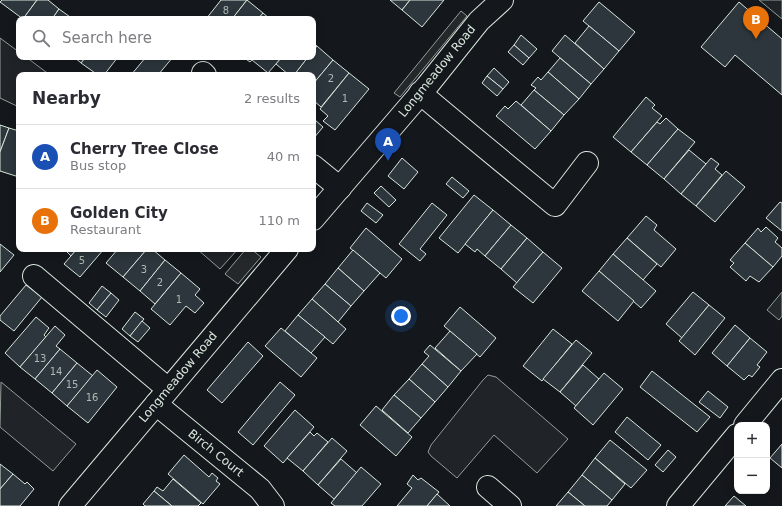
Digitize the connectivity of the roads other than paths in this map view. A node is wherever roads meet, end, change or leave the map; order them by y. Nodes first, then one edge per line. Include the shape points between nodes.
1 (502, 0) edge
2 (420, 93) junction
3 (587, 163) dead end
4 (316, 168) edge
5 (340, 188) junction
6 (316, 216) edge
7 (284, 252) edge
8 (34, 276) dead end
9 (782, 380) edge
10 (162, 396) junction
11 (747, 422) edge
12 (734, 439) edge
13 (488, 487) dead end
14 (70, 506) edge
15 (273, 506) edge
16 (510, 506) edge
17 (678, 506) edge

1 - 2 street, Longmeadow Road via 478,21
2 - 3 street via 555,205
2 - 5 street, Longmeadow Road
4 - 5 street
5 - 6 street, Longmeadow Road
7 - 10 street, Longmeadow Road
8 - 10 street, Birch Court
9 - 11 street
10 - 14 street, Longmeadow Road
10 - 15 street, Birch Court via 260,489
12 - 17 street
13 - 16 street

